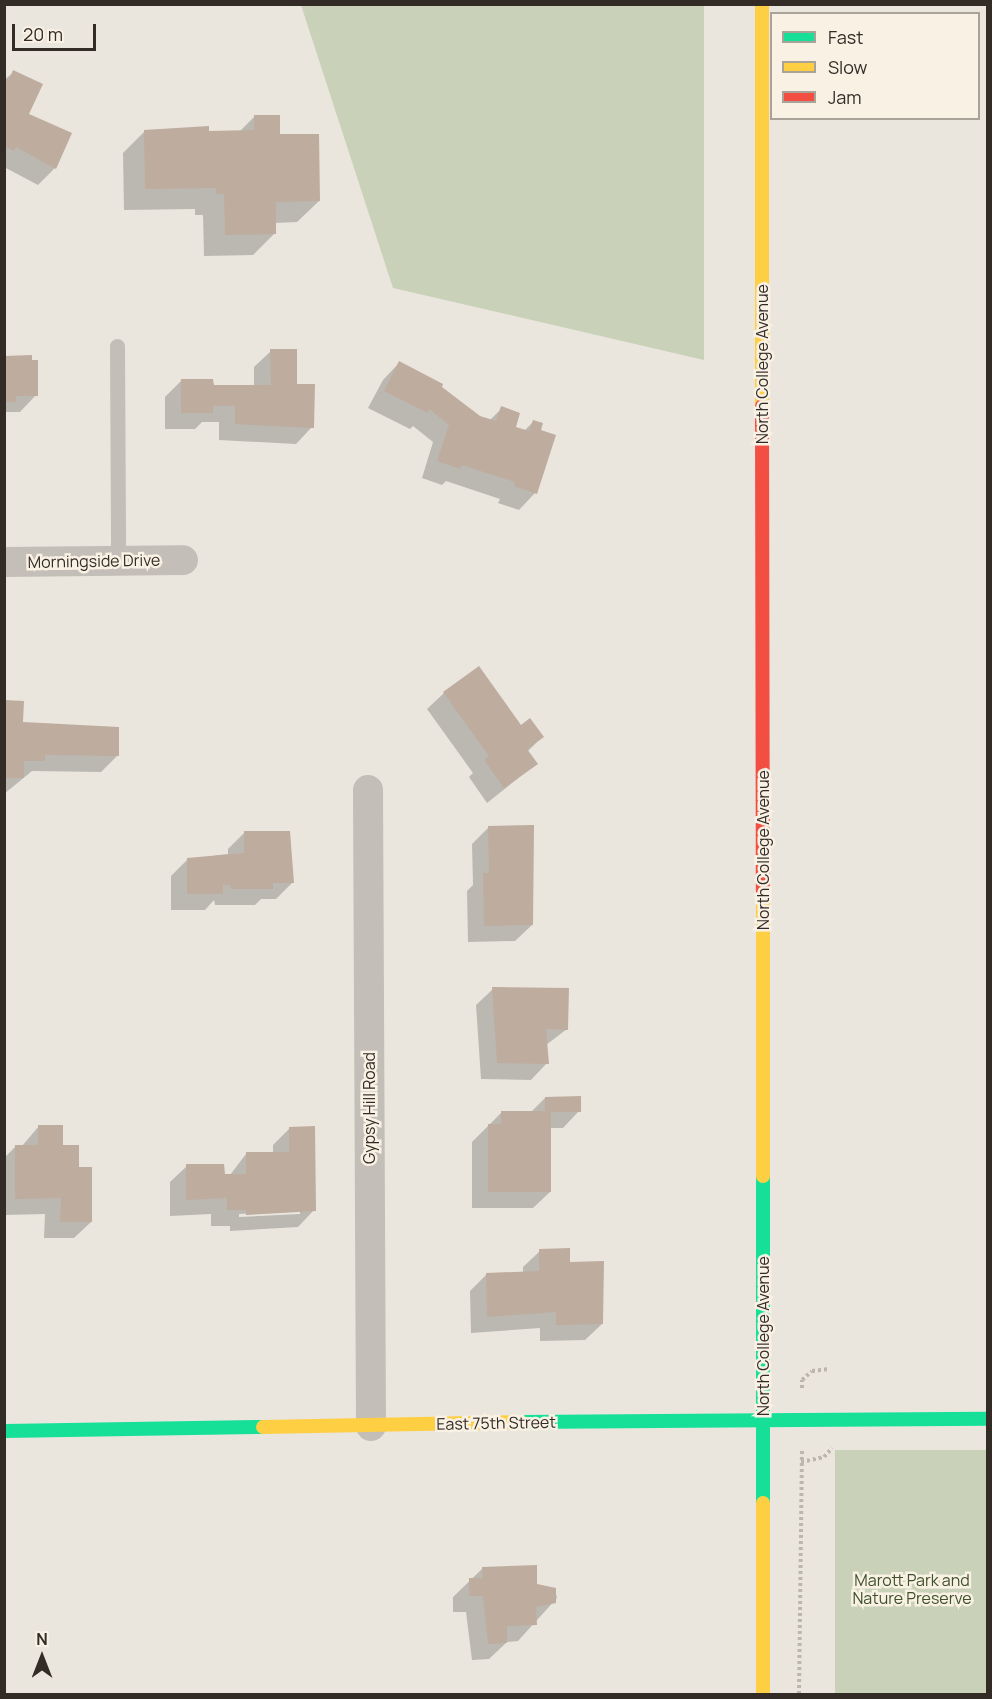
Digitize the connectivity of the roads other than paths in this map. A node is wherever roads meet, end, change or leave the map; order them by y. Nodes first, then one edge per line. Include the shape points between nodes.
1 (762, 4) edge
2 (117, 346) dead end
3 (183, 560) dead end
4 (118, 561) junction
5 (4, 562) edge
6 (368, 790) dead end
7 (763, 1418) junction
8 (987, 1419) edge
9 (371, 1426) junction
10 (4, 1431) edge
11 (763, 1695) edge

1 - 7 main road, North College Avenue
2 - 4 lane
3 - 4 street, Morningside Drive
4 - 5 street, Morningside Drive
6 - 9 street, Gypsy Hill Road
7 - 8 main road, East 75th Street
7 - 9 main road, East 75th Street
7 - 11 main road, North College Avenue
9 - 10 main road, East 75th Street

